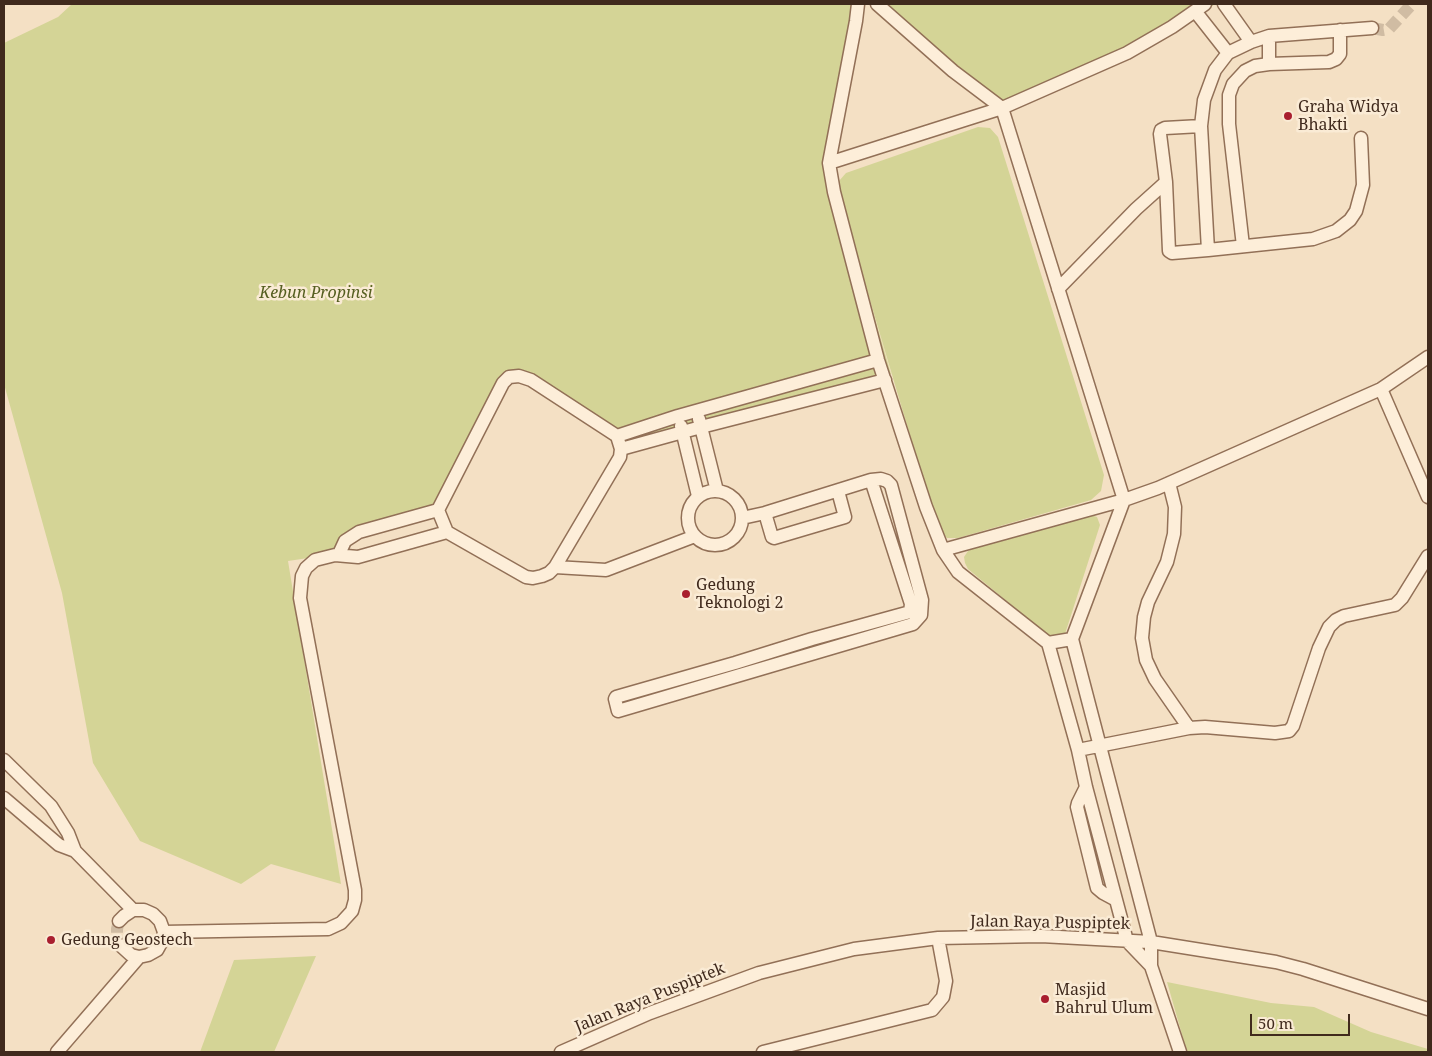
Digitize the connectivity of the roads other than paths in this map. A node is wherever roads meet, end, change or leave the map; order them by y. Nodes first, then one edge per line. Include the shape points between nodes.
1 (858, 4) edge
2 (877, 4) edge
3 (1224, 4) edge
4 (1200, 8) edge
5 (1372, 28) tunnel mouth
6 (1340, 30) junction
7 (1269, 36) junction
8 (1251, 42) junction
9 (1228, 53) junction
10 (1269, 64) junction
11 (1002, 108) junction
12 (1201, 126) junction
13 (1361, 138) dead end
14 (829, 163) junction
15 (1166, 182) junction
16 (1243, 246) junction
17 (1208, 250) junction
18 (1058, 288) junction
19 (1428, 358) edge
20 (878, 360) junction
21 (885, 380) junction
22 (1381, 389) junction
23 (697, 411) junction
24 (678, 416) junction
25 (701, 427) junction
26 (682, 432) junction
27 (617, 436) junction
28 (622, 449) junction
29 (871, 480) junction
30 (1169, 483) junction
31 (717, 490) junction
32 (838, 491) junction
33 (698, 496) junction
34 (1428, 497) edge
35 (1124, 500) junction
36 (438, 510) junction
37 (765, 513) junction
38 (742, 518) junction
39 (447, 532) junction
40 (695, 536) junction
41 (943, 550) junction
42 (339, 554) junction
43 (1428, 556) edge
44 (554, 567) junction
45 (917, 602) junction
46 (812, 639) junction
47 (1072, 639) junction
48 (1048, 643) junction
49 (770, 651) junction
50 (815, 654) junction
51 (735, 663) junction
52 (774, 666) junction
53 (693, 675) junction
54 (740, 676) junction
55 (648, 688) junction
56 (697, 689) junction
57 (651, 702) junction
58 (1189, 728) junction
59 (1099, 745) junction
60 (1078, 750) junction
61 (4, 760) edge
62 (4, 798) edge
63 (75, 851) junction
64 (133, 910) junction
65 (120, 921) dead end
66 (164, 932) junction
67 (938, 938) junction
68 (1128, 941) junction
69 (1151, 942) junction
70 (120, 944) dead end
71 (139, 957) junction
72 (1151, 966) junction
73 (1428, 1009) edge
74 (57, 1052) edge
75 (561, 1052) edge
76 (763, 1052) edge
77 (1180, 1052) edge

1 - 14 street
2 - 11 street
3 - 8 street
4 - 9 street
4 - 11 street via 1127,53
5 - 6 street
6 - 7 street
6 - 10 street via 1340,54 1336,59
7 - 8 street
7 - 10 street
8 - 9 street
9 - 12 street via 1210,83
10 - 16 street via 1245,71 1233,84 1229,95 1229,124
11 - 14 street
11 - 18 street
12 - 15 street via 1161,130
12 - 17 street
13 - 16 street via 1363,185 1350,220 1336,231 1313,239
14 - 20 street
15 - 17 street via 1169,250 1172,253
15 - 18 street
16 - 17 street
18 - 35 street
19 - 22 street
20 - 21 street
20 - 23 street
21 - 25 street
21 - 41 street via 926,508
22 - 30 street
22 - 34 street
23 - 24 street
23 - 25 street
24 - 26 street
24 - 27 street
25 - 26 street
25 - 31 street
26 - 28 street
26 - 33 street
27 - 28 street
27 - 36 street via 531,380 512,376 503,383
28 - 44 street
29 - 32 street
29 - 45 street
29 - 45 street via 881,479 891,485
30 - 35 street
30 - 58 street via 1175,507 1174,534 1167,562 1148,602 1142,638 1146,660 1155,679
31 - 33 street
31 - 38 street via 725,492 737,503
32 - 37 street
32 - 37 street via 844,517 774,538
33 - 40 street via 689,509 688,517
35 - 41 street
35 - 47 street
36 - 39 street
36 - 42 street via 359,532 345,541
37 - 38 street
38 - 40 street via 737,533 726,542 711,544
39 - 42 street via 358,557
39 - 44 street via 526,577 538,578
40 - 44 street via 606,570
41 - 48 street via 958,572
42 - 66 street via 315,560 306,568 300,598 355,890 352,911 341,923 328,928
43 - 58 street via 1396,605 1344,616 1329,627 1293,726 1288,731
45 - 46 street via 907,614
45 - 50 street via 921,615 913,624
46 - 49 street
46 - 50 street
47 - 48 street
47 - 59 street
48 - 60 street
49 - 51 street
49 - 52 street
50 - 52 street
51 - 53 street
51 - 54 street
52 - 54 street
53 - 55 street
53 - 56 street
54 - 56 street
55 - 57 street
55 - 57 street via 615,699 620,712
56 - 57 street
58 - 59 street
59 - 60 street
59 - 69 street
60 - 68 street via 1086,787 1077,807 1097,888 1116,900
61 - 63 street via 50,806 68,832
62 - 63 street via 59,845
63 - 64 street
64 - 65 street
64 - 66 street via 154,914
66 - 71 street via 157,950
67 - 68 street, Jalan Raya Puspiptek via 1033,936
67 - 75 street, Jalan Raya Puspiptek via 854,949 759,973 650,1013
67 - 76 street via 946,981 943,997 932,1010
68 - 69 street, Jalan Raya Puspiptek
68 - 72 street
69 - 72 street
69 - 73 street, Jalan Raya Puspiptek via 1294,966
70 - 71 street via 124,951
71 - 74 street
72 - 77 street

